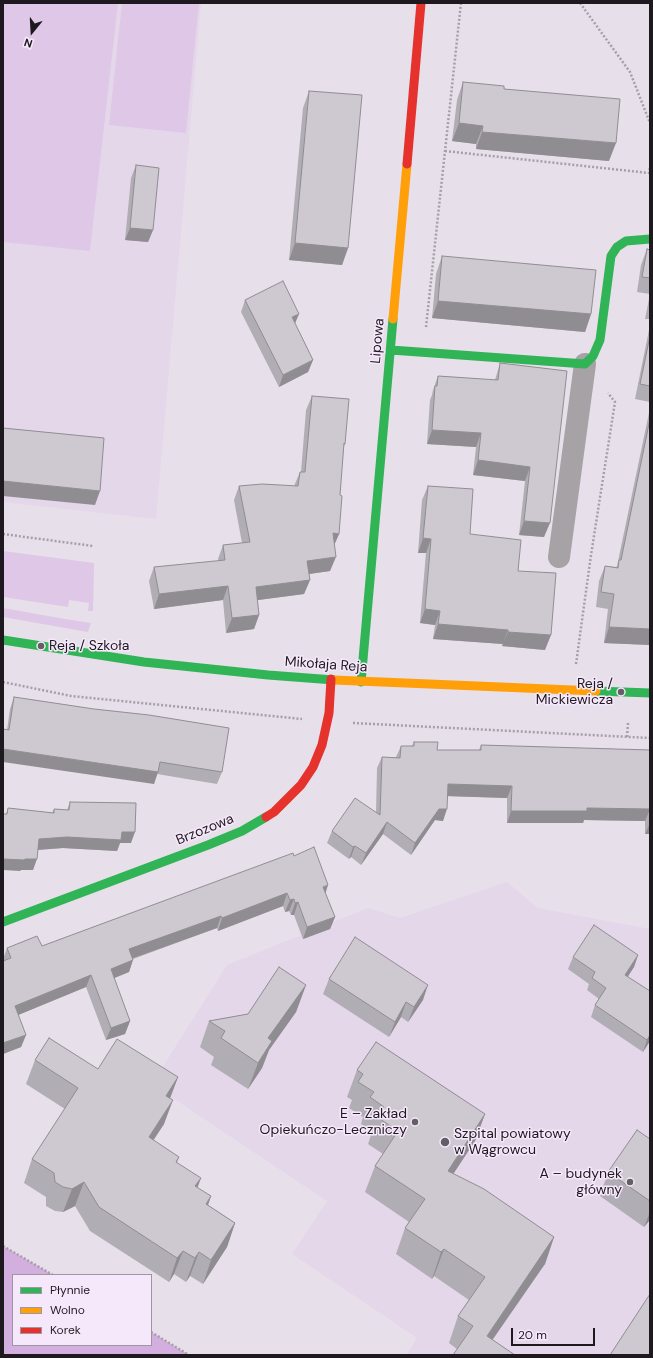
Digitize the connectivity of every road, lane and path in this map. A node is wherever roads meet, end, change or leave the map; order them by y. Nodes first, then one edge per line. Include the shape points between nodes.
1 (421, 3) edge
2 (461, 3) edge
3 (580, 3) edge
4 (650, 123) edge
5 (446, 151) junction
6 (650, 168) edge
7 (650, 239) edge
8 (391, 350) junction
9 (423, 352) junction
10 (585, 364) junction
11 (3, 534) edge
12 (93, 546) dead end
13 (559, 557) dead end
14 (3, 640) edge
15 (331, 679) junction
16 (3, 682) edge
17 (361, 682) junction
18 (572, 690) junction
19 (650, 693) edge
20 (327, 722) junction
21 (628, 723) dead end
22 (627, 737) junction
23 (650, 738) edge
24 (3, 922) edge
25 (3, 1246) edge
26 (51, 1274) edge
27 (152, 1333) edge
28 (189, 1355) edge

1 - 8 street, Lipowa
2 - 5 path
3 - 4 path via 630,72
5 - 6 path via 649,173
5 - 9 path
7 - 10 street via 626,241 617,247 612,256 600,340 593,356
8 - 9 street
8 - 17 street, Lipowa
9 - 10 street
10 - 13 street
10 - 18 path via 615,402
11 - 12 path
14 - 15 street, Mikołaja Reja via 144,662
15 - 17 street, Mikołaja Reja
15 - 20 street, Brzozowa
16 - 20 path via 71,696
17 - 18 street, Mikołaja Reja
18 - 19 street, Mikołaja Reja
20 - 22 path
20 - 24 street, Brzozowa via 313,767 301,786 274,812 242,831 208,845
21 - 22 path
22 - 23 path
25 - 26 path
27 - 28 path

